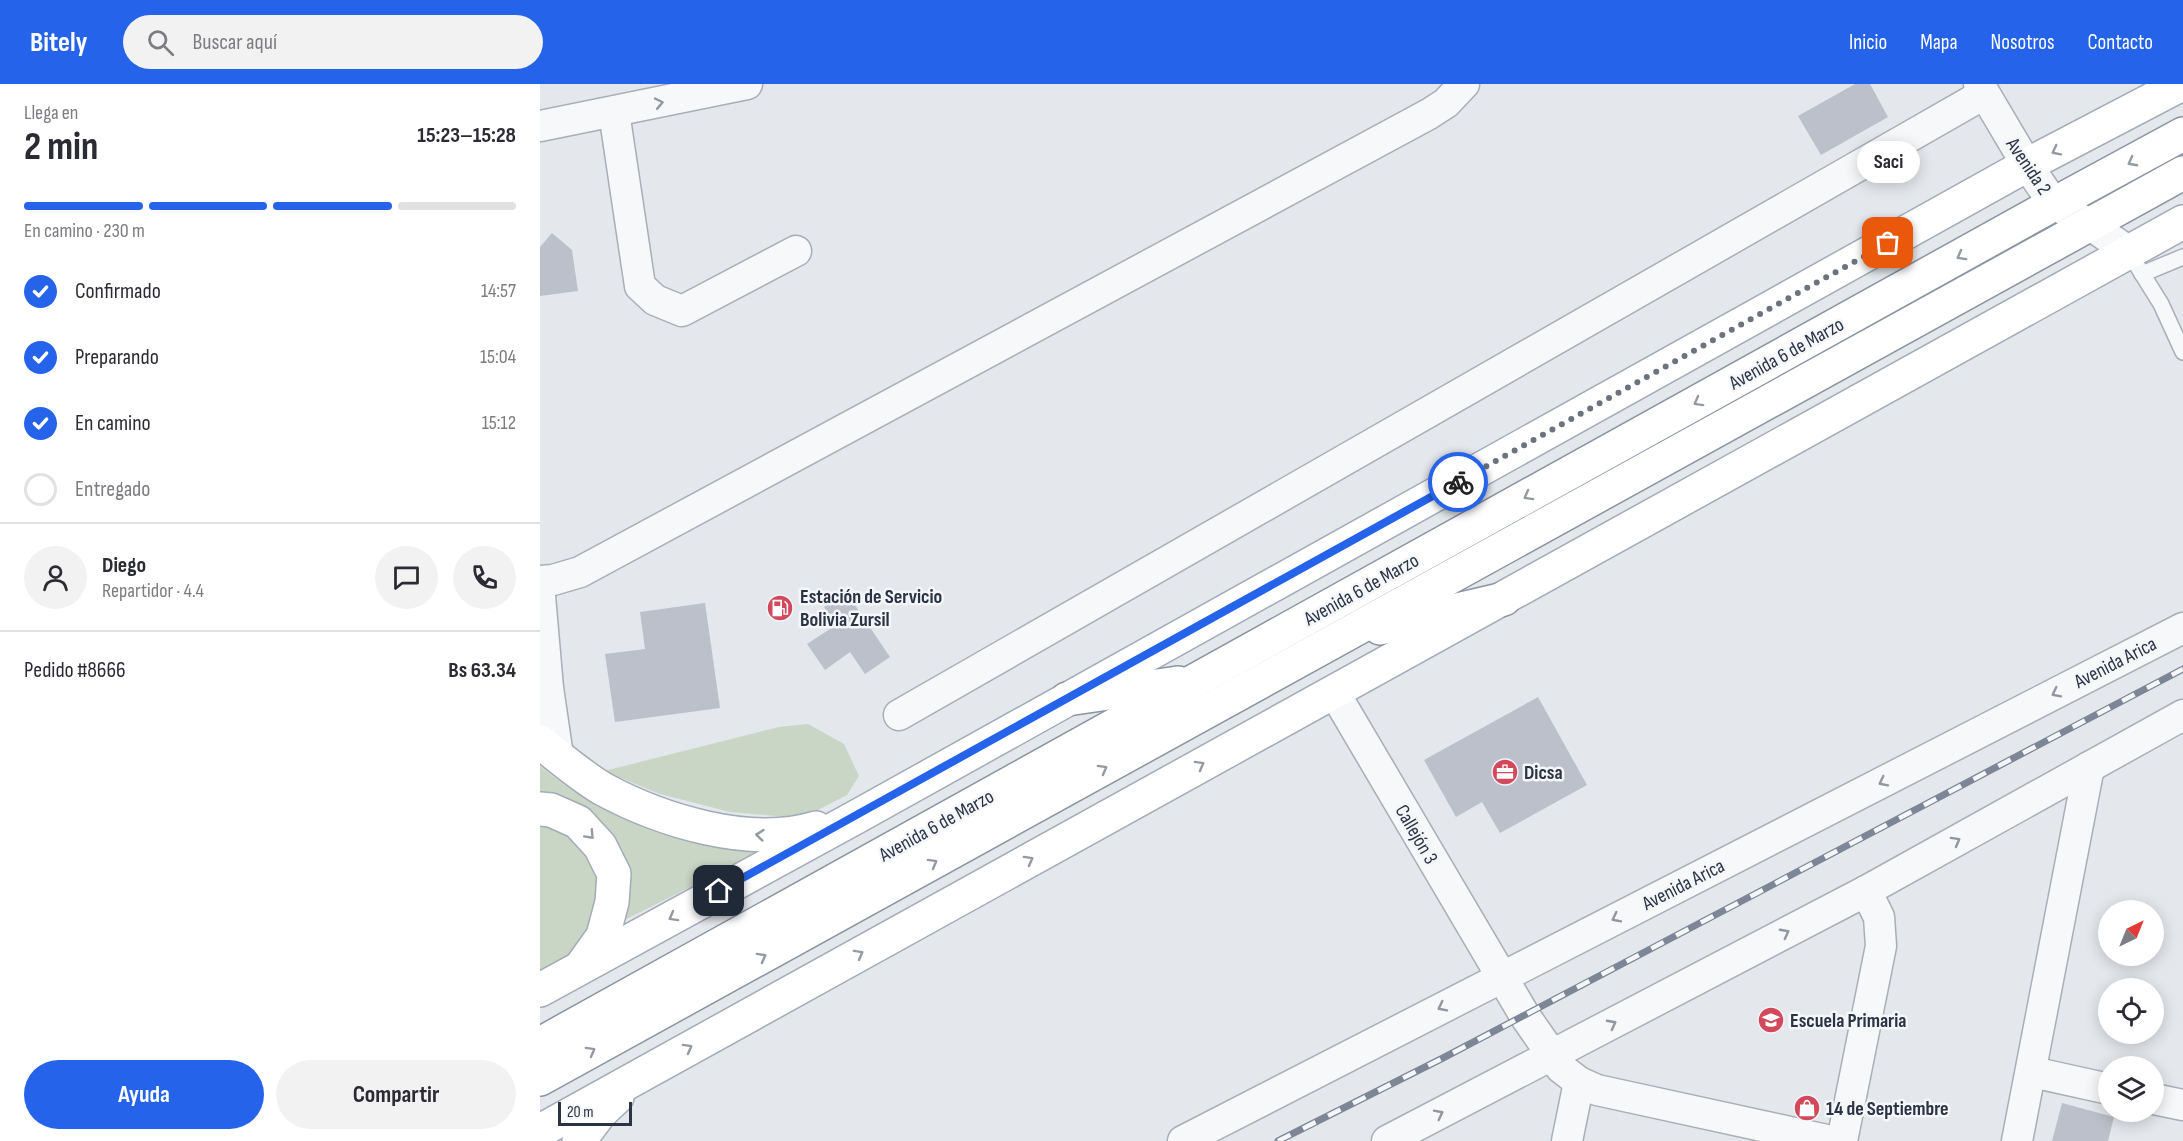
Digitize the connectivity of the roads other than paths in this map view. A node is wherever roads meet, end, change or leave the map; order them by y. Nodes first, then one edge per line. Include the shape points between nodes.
1 (747, 84) edge
2 (1464, 84) edge
3 (2182, 84) edge
4 (1981, 89) edge
5 (614, 112) junction
6 (540, 126) edge
7 (2183, 134) edge
8 (2027, 165) junction
9 (2183, 173) edge
10 (2054, 204) junction
11 (2183, 222) edge
12 (2089, 224) junction
13 (796, 251) dead end
14 (2183, 257) edge
15 (2135, 263) junction
16 (2183, 352) edge
17 (540, 581) edge
18 (540, 596) edge
19 (1504, 599) junction
20 (2183, 628) edge
21 (1344, 636) junction
22 (1197, 680) junction
23 (1334, 692) junction
24 (1067, 699) junction
25 (899, 715) dead end
26 (2183, 715) edge
27 (549, 749) edge
28 (2089, 767) junction
29 (540, 809) edge
30 (858, 816) junction
31 (1866, 891) junction
32 (581, 967) junction
33 (1500, 977) junction
34 (540, 990) edge
35 (540, 1044) edge
36 (1551, 1056) junction
37 (2032, 1072) junction
38 (637, 1076) junction
39 (540, 1079) edge
40 (1579, 1082) junction
41 (2098, 1087) edge
42 (2164, 1101) edge
43 (2183, 1105) edge
44 (540, 1131) edge
45 (1737, 1132) edge
46 (579, 1141) edge
47 (1183, 1141) edge
48 (1387, 1141) edge
49 (1567, 1141) edge
50 (1831, 1141) edge
51 (1842, 1141) edge
52 (2017, 1141) edge

5 -> 1 street
2 - 17 street via 1429,114 580,572
3 -> 8 main road
4 - 8 street, Avenida 2
4 - 25 street
5 - 6 street
5 - 13 street via 640,286 655,300 682,311
7 -> 10 main road, Avenida 6 de Marzo
8 - 10 street, Avenida 2
8 - 24 main road
9 - 12 main road, Avenida 6 de Marzo
10 - 12 street, Avenida 2
10 -> 22 main road, Avenida 6 de Marzo
11 - 15 main road
12 - 15 street, Avenida 2
12 - 21 main road, Avenida 6 de Marzo
14 - 15 lane
15 - 16 lane via 2161,304
15 - 19 main road
18 - 27 street
19 - 21 main road
19 - 23 main road
20 -> 33 street, Avenida Arica
39 -> 21 main road, Avenida 6 de Marzo
22 - 24 main road
22 - 35 main road, Avenida 6 de Marzo
23 - 33 street, Callejón 3
38 -> 23 main road
24 - 30 main road
26 - 28 street
30 -> 27 main road via 768,837 700,826 650,812 601,788
31 -> 28 street
28 - 37 street
29 -> 32 main road via 578,822 600,846 614,874 603,936
30 -> 32 main road
36 -> 31 street
31 - 51 street via 1879,917 1881,946
32 - 34 main road
33 - 36 street, Callejón 3
33 -> 47 street, Avenida Arica
36 - 40 street, Callejón 3
48 -> 36 street
37 - 41 street
37 - 52 street
38 - 44 main road
38 - 46 main road
40 - 45 street
40 - 49 street
42 - 43 street
45 - 50 street

